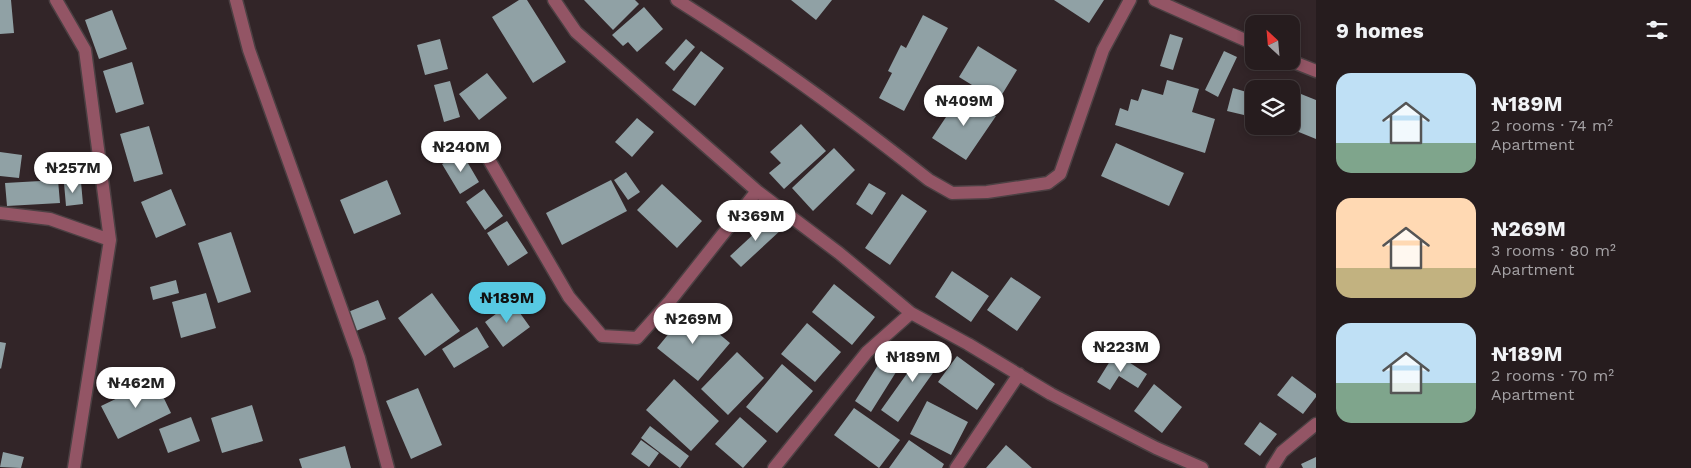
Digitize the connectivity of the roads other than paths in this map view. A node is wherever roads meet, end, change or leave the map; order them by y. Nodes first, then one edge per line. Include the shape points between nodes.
1 (56, 0) edge
2 (236, 0) edge
3 (554, 0) edge
4 (677, 0) edge
5 (1130, 0) edge
6 (1155, 0) edge
7 (1245, 40) edge
8 (1300, 65) edge
9 (1316, 71) edge
10 (480, 146) dead end
11 (757, 191) junction
12 (0, 212) edge
13 (110, 240) junction
14 (911, 313) junction
15 (1019, 374) junction
16 (1316, 424) edge
17 (74, 468) edge
18 (388, 468) edge
19 (774, 468) edge
20 (956, 468) edge
21 (1202, 468) edge
22 (1272, 468) edge

1 - 13 street via 85,50
2 - 18 street via 249,50 359,358
3 - 11 street via 576,32
4 - 5 street via 752,48 929,180 952,193 987,192 1048,183 1060,174 1103,50
6 - 7 street
8 - 9 street
10 - 11 street via 569,297 602,336 637,338
11 - 14 street
12 - 13 street via 50,219
13 - 17 street
14 - 15 street
14 - 19 street via 867,352
15 - 20 street
15 - 21 street via 1156,448
16 - 22 street via 1282,452

